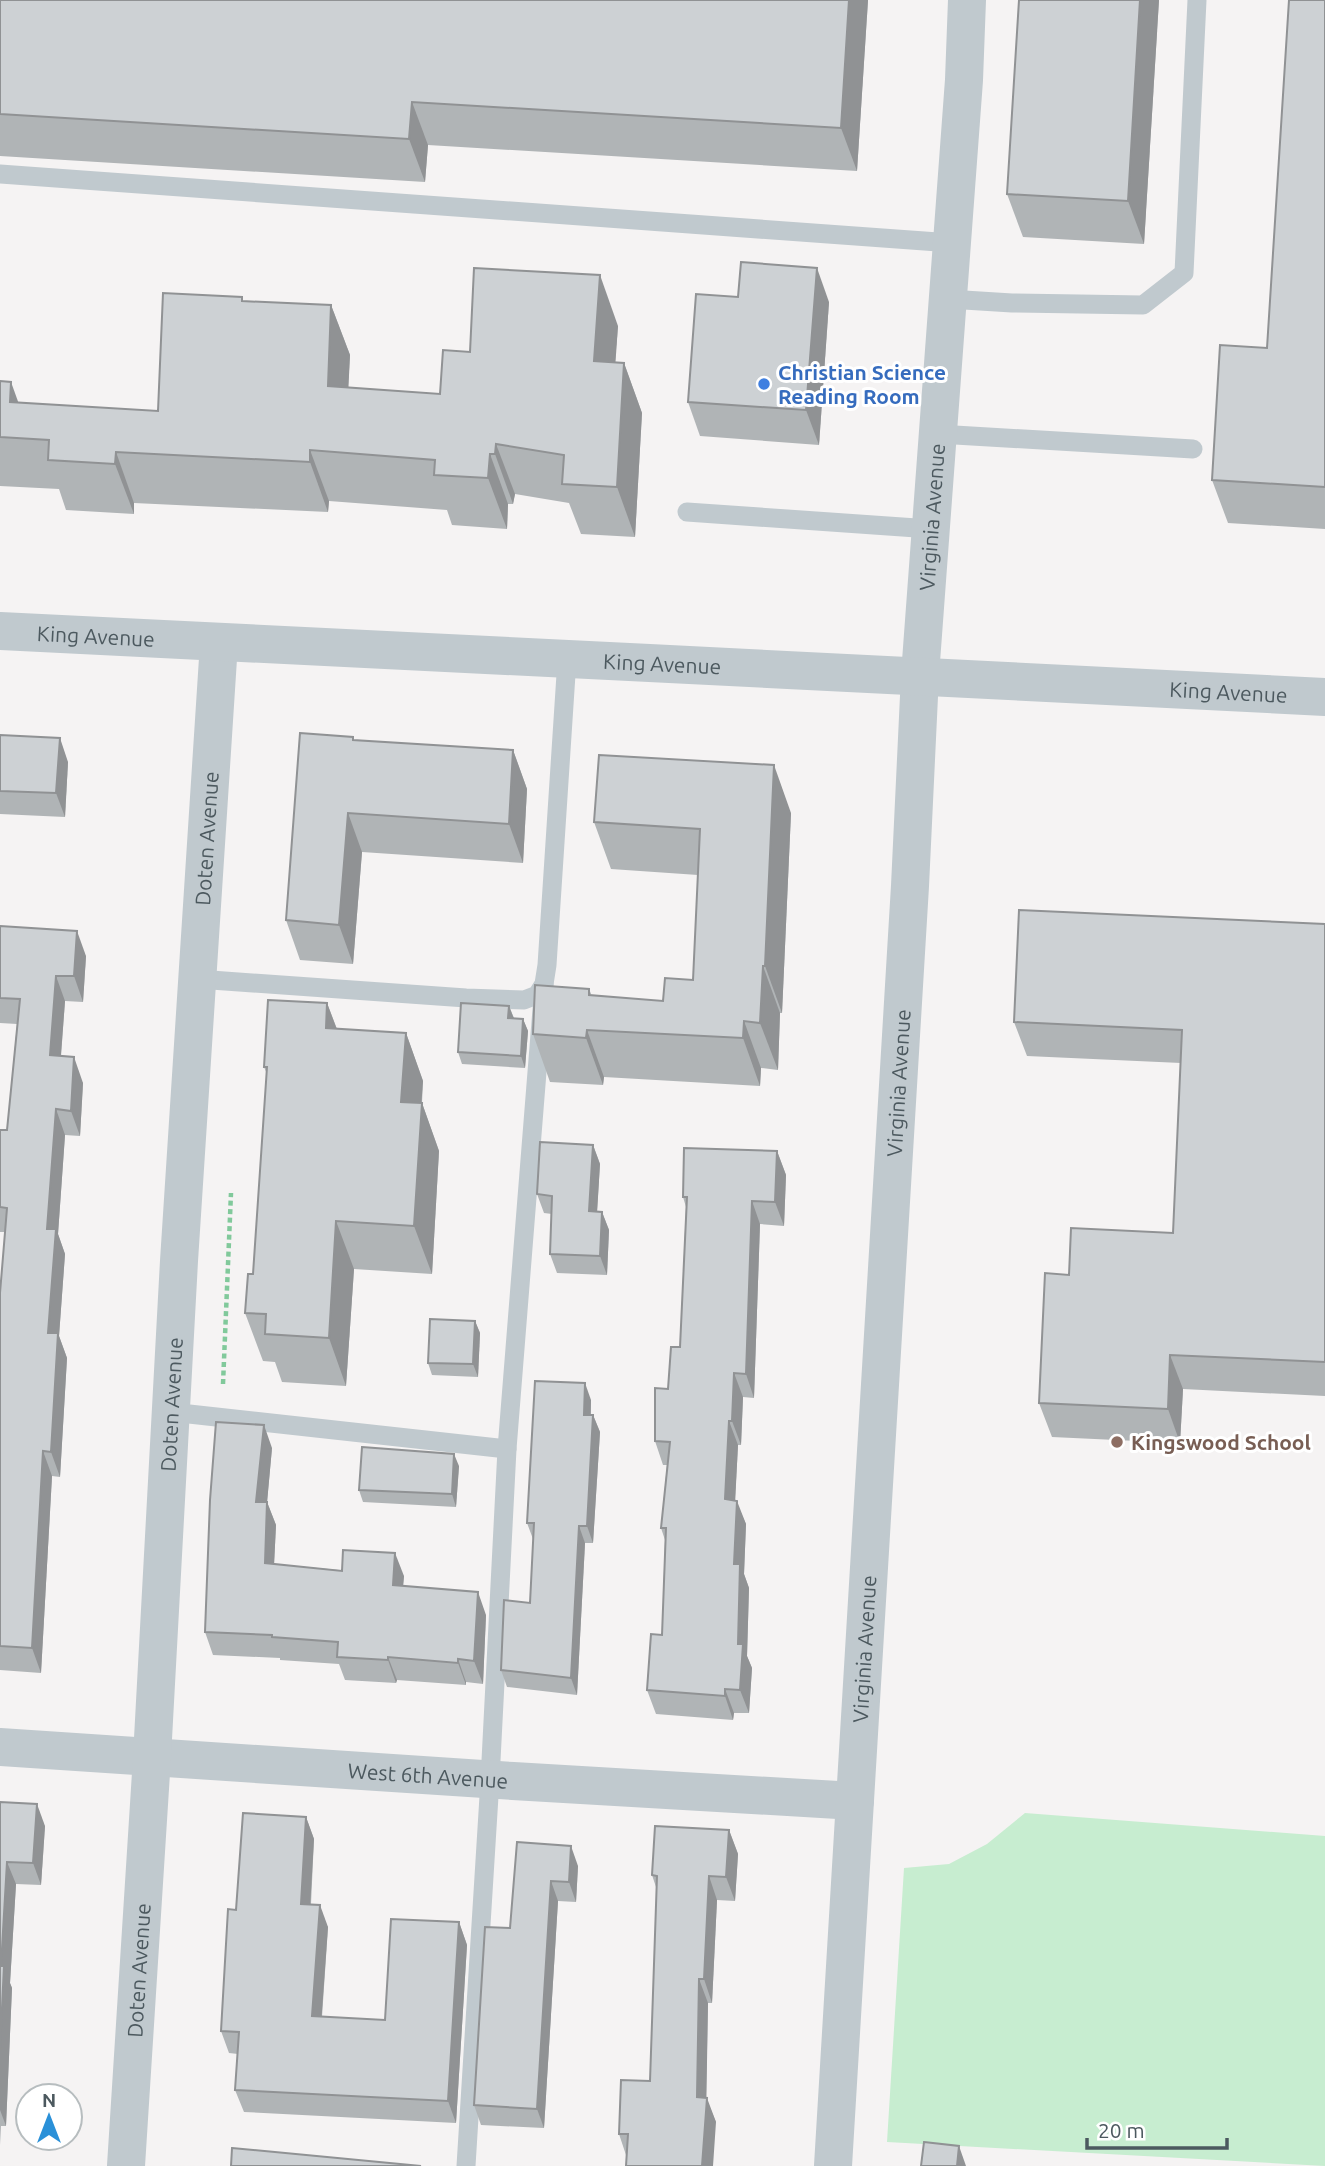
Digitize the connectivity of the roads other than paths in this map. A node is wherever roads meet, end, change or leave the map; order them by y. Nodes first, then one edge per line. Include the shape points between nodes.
1 (967, 0) edge
2 (1197, 0) edge
3 (0, 174) edge
4 (952, 243) junction
5 (948, 299) junction
6 (938, 434) junction
7 (1193, 449) dead end
8 (687, 512) dead end
9 (931, 528) junction
10 (0, 631) edge
11 (219, 643) junction
12 (567, 659) junction
13 (920, 675) junction
14 (1325, 697) edge
15 (197, 979) junction
16 (544, 984) junction
17 (171, 1412) junction
18 (507, 1449) junction
19 (0, 1747) edge
20 (152, 1757) junction
21 (490, 1780) junction
22 (855, 1801) junction
23 (126, 2166) edge
24 (466, 2166) edge
25 (833, 2166) edge

1 - 4 street, Virginia Avenue
2 - 5 lane via 1184,273 1143,305
3 - 4 lane
4 - 5 street, Virginia Avenue
5 - 6 street, Virginia Avenue
6 - 7 lane
6 - 9 street, Virginia Avenue
8 - 9 lane
9 - 13 street, Virginia Avenue
10 - 11 street, King Avenue
11 - 12 street, King Avenue
11 - 15 street, Doten Avenue
12 - 13 street, King Avenue
12 - 16 lane
13 - 14 street, King Avenue
13 - 22 street, Virginia Avenue
15 - 16 lane via 511,1000 537,995
15 - 17 street, Doten Avenue
16 - 18 lane
17 - 18 lane
17 - 20 street, Doten Avenue
18 - 21 lane
19 - 20 street, West 6th Avenue
20 - 21 street, West 6th Avenue
20 - 23 street, Doten Avenue
21 - 22 street, West 6th Avenue
21 - 24 lane
22 - 25 street, Virginia Avenue

